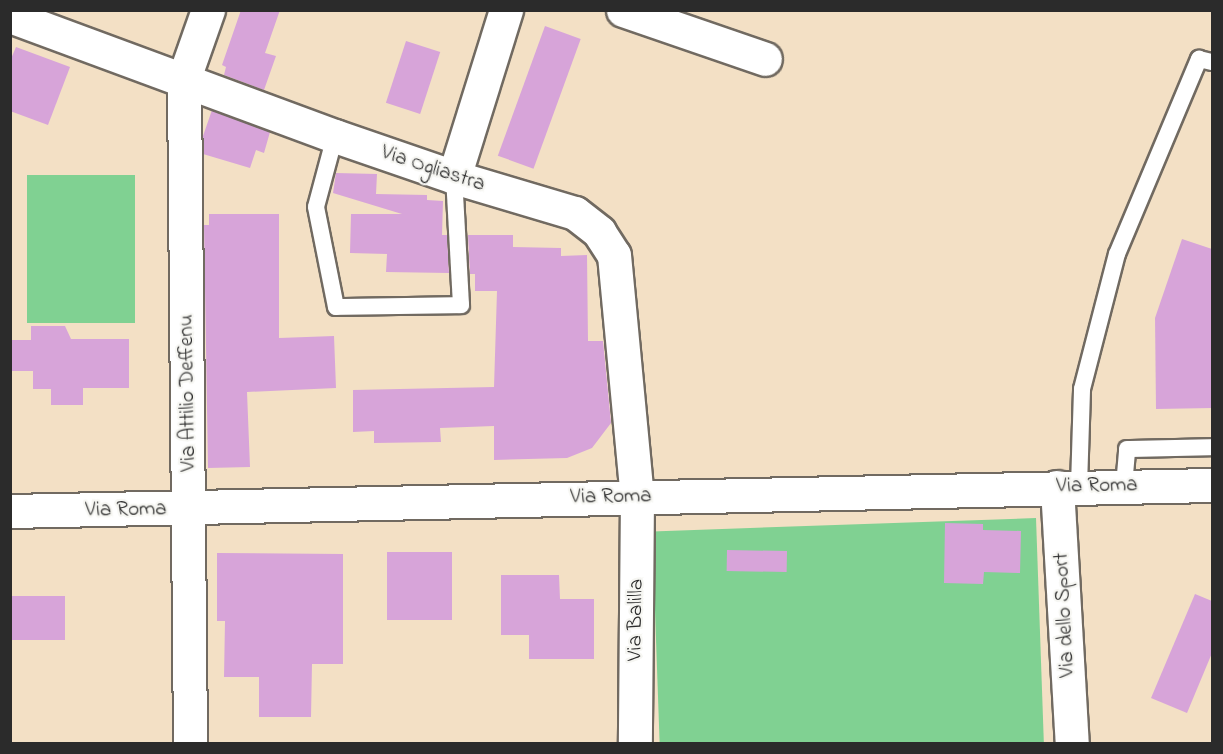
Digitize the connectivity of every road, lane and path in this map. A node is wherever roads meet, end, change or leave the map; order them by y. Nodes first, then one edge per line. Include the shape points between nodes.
1 (208, 10) edge
2 (506, 10) edge
3 (622, 10) edge
4 (10, 16) edge
5 (765, 59) dead end
6 (1212, 62) edge
7 (184, 78) junction
8 (335, 136) junction
9 (454, 177) junction
10 (1212, 447) edge
11 (1212, 484) edge
12 (1068, 486) junction
13 (1124, 486) junction
14 (637, 497) junction
15 (189, 509) junction
16 (10, 511) edge
17 (190, 744) edge
18 (635, 744) edge
19 (1072, 744) edge

1 - 7 street
2 - 9 street
3 - 5 street
4 - 7 street, Via Ogliastra
6 - 12 lane via 1199,59 1117,254 1082,389
7 - 8 street, Via Ogliastra
7 - 15 street, Via Attilio Deffenu
8 - 9 street, Via Ogliastra
8 - 9 lane via 316,207 336,307 461,305
9 - 14 street, Via Ogliastra via 575,213 599,232 614,255
10 - 13 lane via 1127,449
11 - 13 street, Via Roma
12 - 13 street, Via Roma
12 - 14 street, Via Roma
12 - 19 street, Via dello Sport
14 - 15 street, Via Roma
14 - 18 street, Via Balilla
15 - 16 street, Via Roma
15 - 17 street, Via Attilio Deffenu

